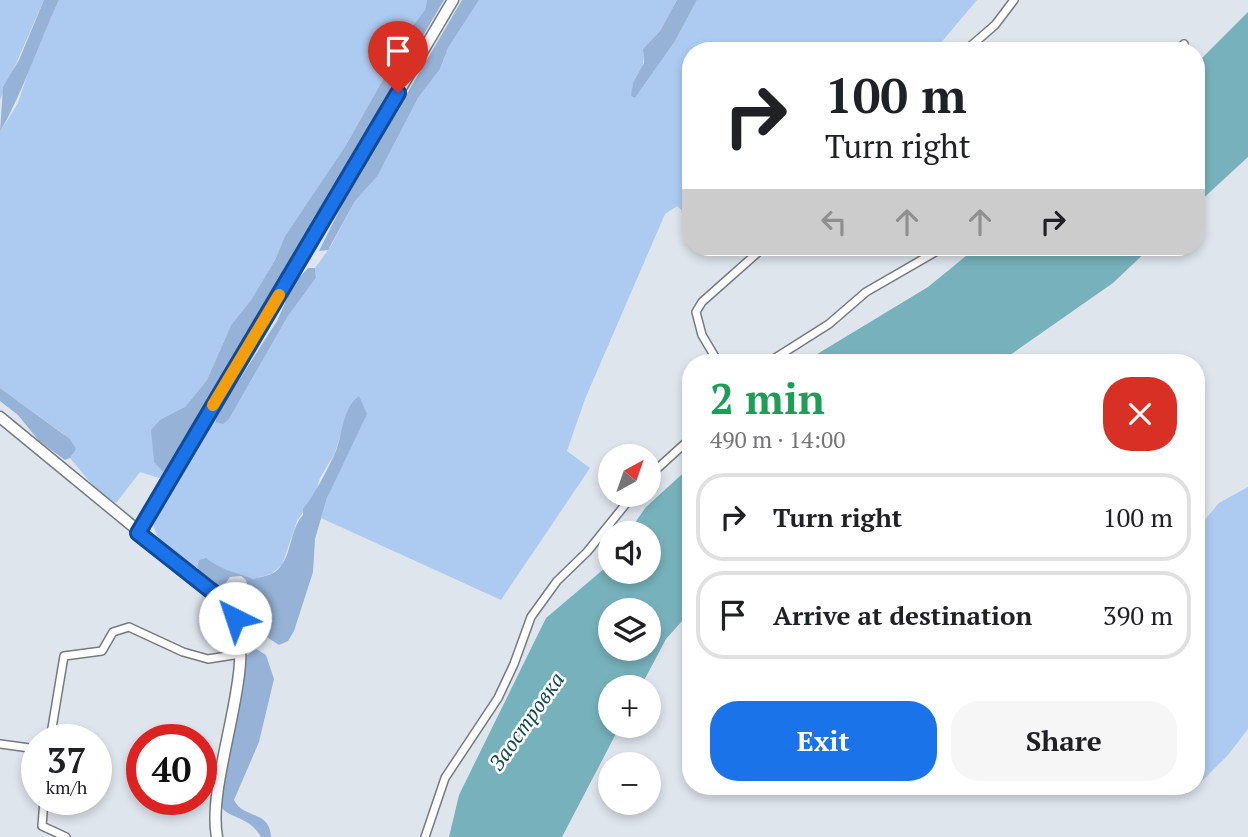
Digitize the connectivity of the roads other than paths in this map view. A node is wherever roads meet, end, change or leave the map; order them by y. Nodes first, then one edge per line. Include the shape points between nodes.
1 (453, 0) edge
2 (1014, 0) edge
3 (975, 42) edge
4 (754, 256) edge
5 (928, 256) edge
6 (713, 354) edge
7 (782, 354) edge
8 (0, 417) edge
9 (682, 446) edge
10 (662, 464) edge
11 (623, 508) edge
12 (138, 533) junction
13 (240, 654) junction
14 (53, 724) edge
15 (0, 744) edge
16 (21, 747) edge
17 (43, 815) edge
18 (66, 837) edge
19 (217, 837) edge
20 (425, 837) edge

1 - 12 street
2 - 3 street
4 - 6 street via 696,312
5 - 7 street via 866,292 829,324
8 - 12 street
9 - 10 street
11 - 20 street via 531,617 498,698 445,778
12 - 13 street via 226,607 235,618
13 - 14 street via 208,659 129,627 113,632 102,651 64,656
13 - 19 street via 215,809
15 - 16 street
17 - 18 street via 42,826

